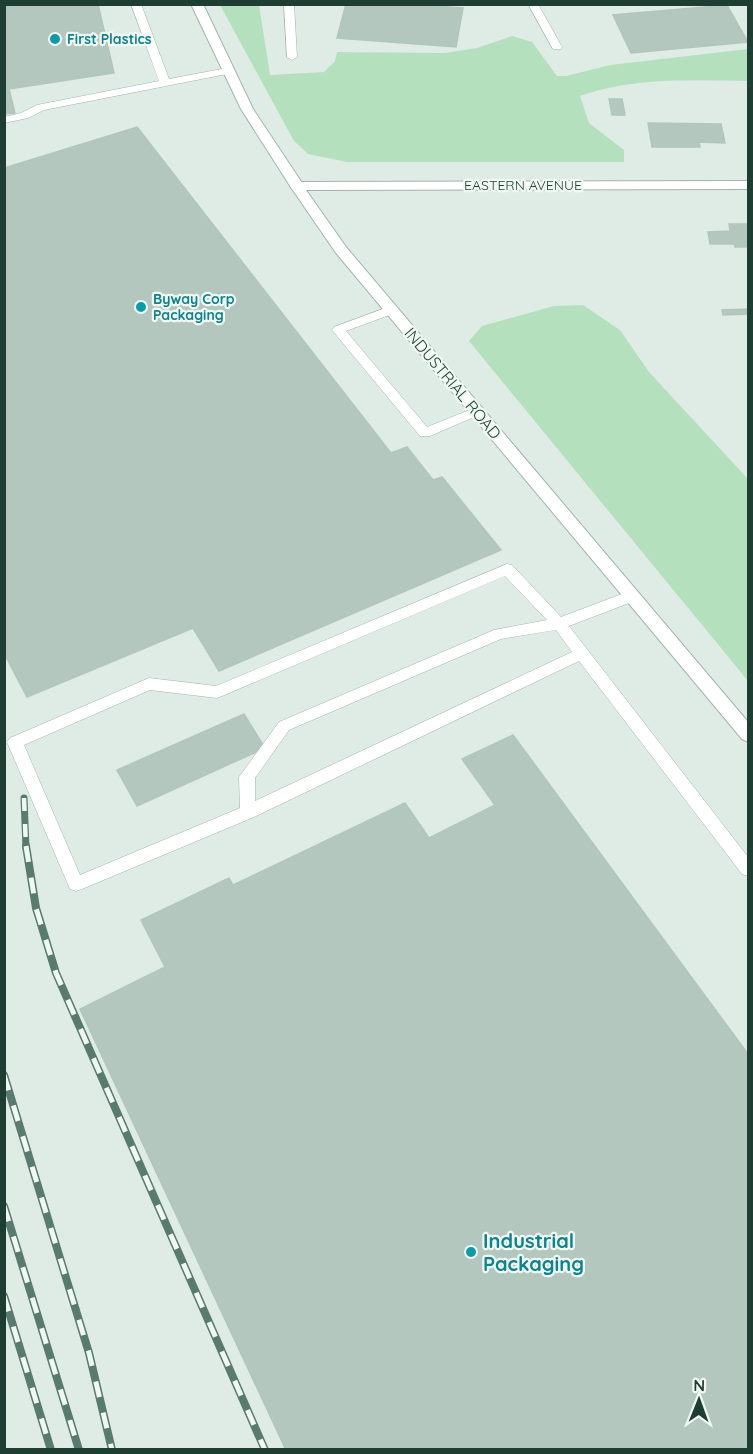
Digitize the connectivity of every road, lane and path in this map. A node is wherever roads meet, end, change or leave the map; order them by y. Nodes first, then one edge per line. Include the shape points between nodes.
1 (136, 4) edge
2 (196, 4) edge
3 (289, 4) edge
4 (533, 4) edge
5 (557, 46) dead end
6 (292, 57) dead end
7 (227, 71) junction
8 (165, 83) junction
9 (4, 120) edge
10 (748, 185) edge
11 (297, 186) junction
12 (392, 310) junction
13 (477, 411) junction
14 (632, 596) junction
15 (559, 624) junction
16 (583, 653) junction
17 (748, 734) edge
18 (248, 812) junction
19 (748, 869) edge

1 - 8 lane
2 - 7 street, INDUSTRIAL ROAD
3 - 6 lane
4 - 5 lane
7 - 8 lane
7 - 11 street, INDUSTRIAL ROAD via 258,128
8 - 9 lane via 41,107
10 - 11 street, EASTERN AVENUE
11 - 12 street, INDUSTRIAL ROAD via 341,250
12 - 13 street, INDUSTRIAL ROAD
12 - 13 lane via 338,330 425,433
13 - 14 street, INDUSTRIAL ROAD
14 - 15 lane
14 - 17 street, INDUSTRIAL ROAD
15 - 16 lane
15 - 18 lane via 499,634 284,726 247,777
15 - 18 lane via 507,569 217,692 149,684 15,742 76,884
16 - 18 lane
16 - 19 lane

